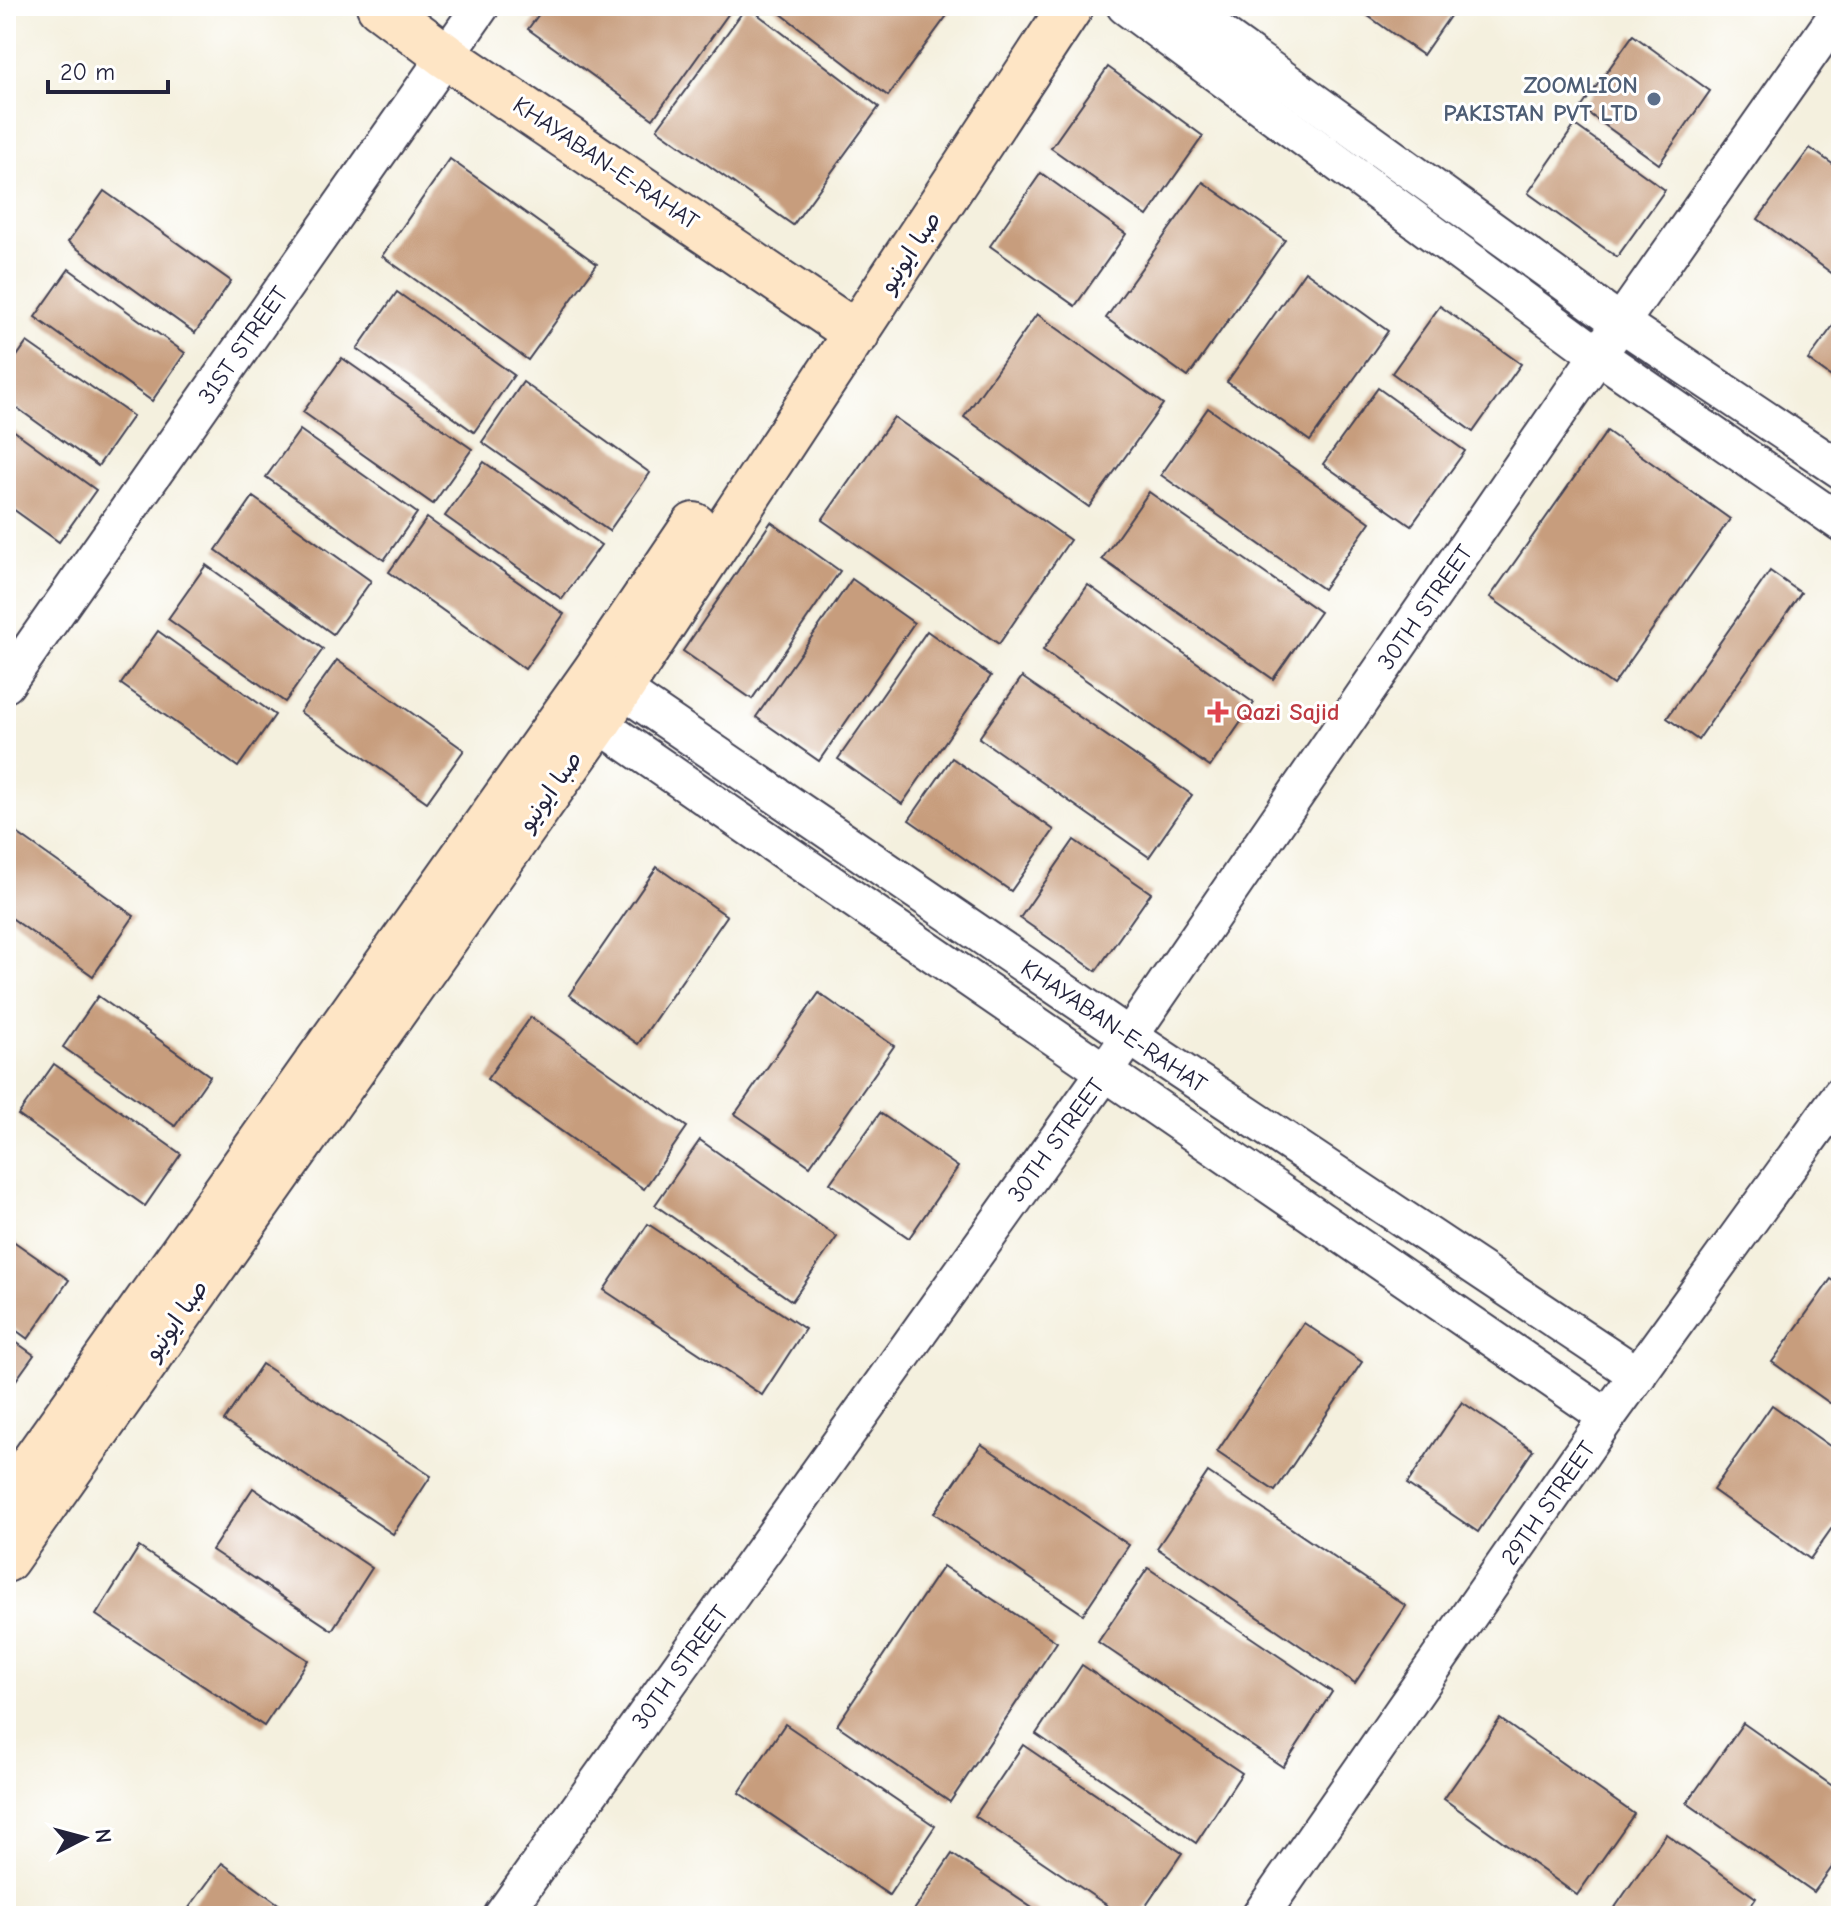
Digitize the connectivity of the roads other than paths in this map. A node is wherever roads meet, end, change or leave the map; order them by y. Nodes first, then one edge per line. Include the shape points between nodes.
1 (379, 6) edge
2 (481, 6) edge
3 (1038, 6) edge
4 (1071, 6) edge
5 (1125, 6) edge
6 (1182, 6) edge
7 (1841, 9) edge
8 (446, 56) junction
9 (1621, 323) junction
10 (846, 326) junction
11 (1598, 355) junction
12 (1841, 470) edge
13 (1841, 523) edge
14 (6, 684) edge
15 (596, 696) junction
16 (1129, 1036) junction
17 (1105, 1072) junction
18 (1841, 1094) edge
19 (1638, 1375) junction
20 (1607, 1417) junction
21 (6, 1500) edge
22 (6, 1560) edge
23 (502, 1916) edge
24 (1260, 1916) edge

1 - 8 main road, KHAYABAN-E-RAHAT
2 - 8 street, 31ST STREET
3 - 10 main road, صبا ایونیو
4 - 10 main road, صبا ایونیو
5 - 11 street
6 - 9 street
7 - 9 street, 30TH STREET
8 - 10 main road, KHAYABAN-E-RAHAT
8 - 14 street, 31ST STREET
9 - 11 street, 30TH STREET
9 - 12 street
10 - 15 main road, صبا ایونیو
11 - 13 street
11 - 16 street, 30TH STREET
15 - 16 street, KHAYABAN-E-RAHAT
15 - 17 street, KHAYABAN-E-RAHAT
15 - 21 main road, صبا ایونیو
15 - 22 main road, صبا ایونیو
16 - 17 street, 30TH STREET
16 - 19 street, KHAYABAN-E-RAHAT
17 - 20 street, KHAYABAN-E-RAHAT
17 - 23 street, 30TH STREET
18 - 19 street, 29TH STREET
19 - 20 street, 29TH STREET
20 - 24 street, 29TH STREET

